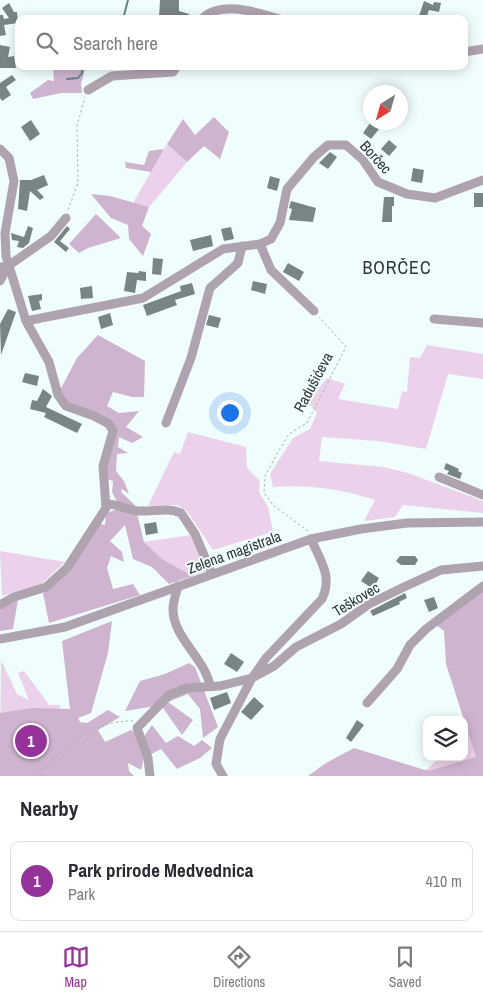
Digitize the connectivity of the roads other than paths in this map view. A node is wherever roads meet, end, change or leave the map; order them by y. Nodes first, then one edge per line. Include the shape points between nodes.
1 (205, 15) edge
2 (265, 15) edge
3 (483, 49) edge
4 (468, 51) edge
5 (174, 70) edge
6 (88, 90) road end
7 (0, 150) edge
8 (483, 180) edge
9 (66, 218) road end
10 (260, 244) junction
11 (242, 246) junction
12 (4, 263) edge
13 (0, 281) edge
14 (314, 312) road end
15 (434, 318) dead end
16 (26, 321) junction
17 (483, 323) edge
18 (166, 424) dead end
19 (439, 477) dead end
20 (483, 495) edge
21 (107, 504) junction
22 (483, 522) edge
23 (310, 539) junction
24 (483, 566) edge
25 (212, 574) junction
26 (178, 586) junction
27 (483, 586) edge
28 (0, 604) edge
29 (0, 639) edge
30 (252, 678) junction
31 (210, 686) junction
32 (367, 702) dead end
33 (150, 776) edge
34 (223, 776) edge

1 - 2 street via 233,6
3 - 4 street
5 - 6 street via 112,76
7 - 12 street via 9,158 14,181 5,233
8 - 10 street, Borčec via 435,198 407,194 378,182 363,160 346,145 328,145 287,189 280,223 270,238
9 - 12 street via 51,236
10 - 11 street
10 - 14 street via 271,270
11 - 16 street via 223,249 143,298
11 - 18 street via 238,263 210,288 191,358
12 - 13 street
12 - 16 street
15 - 17 street
16 - 21 street via 49,362 58,395 66,406 94,416 109,424 113,431 103,466
19 - 20 street
21 - 25 street via 136,511 182,513
21 - 28 street via 67,568 46,586
22 - 23 street, Zelena magistrala via 407,523
23 - 25 street, Zelena magistrala
23 - 30 street via 327,577 327,588 322,599 266,658
24 - 30 street, Teškovec via 441,570 404,587 296,647 274,666
25 - 26 street, Zelena magistrala
26 - 29 street, Zelena magistrala via 65,627
26 - 31 street via 173,610 184,642 208,675
27 - 32 street via 426,629 410,646 397,669
30 - 31 street, Teškovec
30 - 34 street via 220,739 216,764
31 - 33 street, Teškovec via 187,688 169,695 141,721 137,728 148,758

